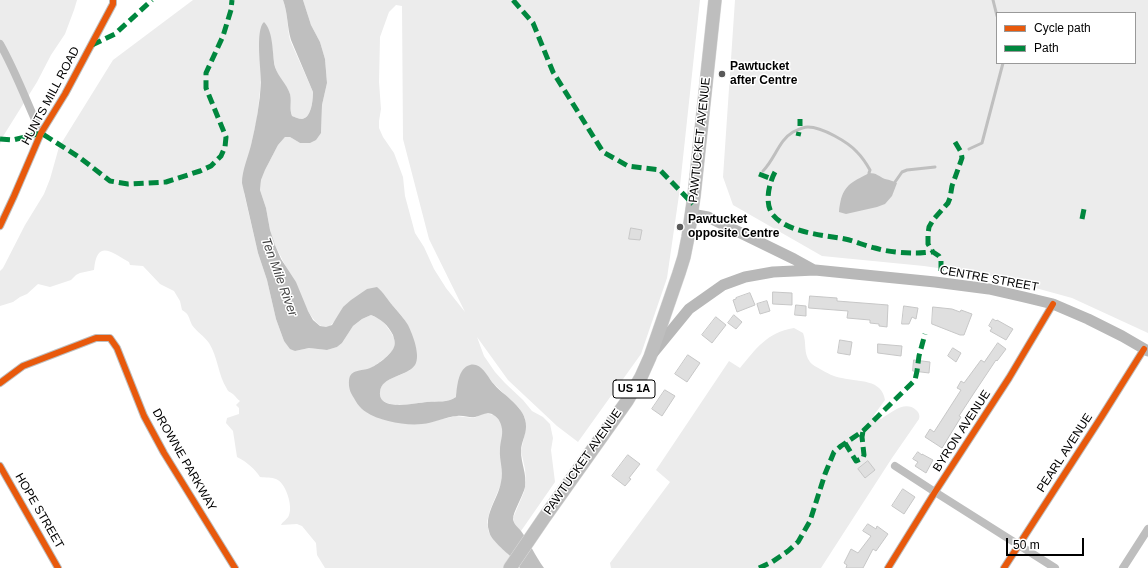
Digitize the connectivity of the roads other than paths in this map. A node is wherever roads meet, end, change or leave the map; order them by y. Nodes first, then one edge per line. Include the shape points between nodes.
1 (113, 0) edge
2 (715, 0) edge
3 (0, 44) edge
4 (41, 133) junction
5 (691, 214) junction
6 (0, 226) edge
7 (815, 270) junction
8 (1053, 304) junction
9 (1146, 350) edge
10 (650, 357) junction
11 (0, 383) edge
12 (0, 466) edge
13 (895, 466) dead end
14 (935, 492) junction
15 (1148, 529) edge
16 (1018, 545) junction
17 (58, 568) edge
18 (235, 568) edge
19 (510, 568) edge
20 (888, 568) edge
21 (1004, 568) edge
22 (1055, 568) edge
23 (1123, 568) edge

1 - 4 street, HUNTS MILL ROAD via 65,94
2 - 5 main road, PAWTUCKET AVENUE / US 1A
3 - 4 street, HUNTS MILL ROAD via 11,63
4 - 6 street, HUNTS MILL ROAD
5 - 7 main road, CENTRE STREET via 708,217
5 - 10 main road, PAWTUCKET AVENUE / US 1A via 684,257
7 - 8 main road, CENTRE STREET via 989,289
7 - 10 main road, CENTRE STREET via 773,272 745,277 723,285 689,309
8 - 9 main road, CENTRE STREET via 1088,319
8 - 14 street, BYRON AVENUE via 1009,378
9 - 16 street, PEARL AVENUE
10 - 19 main road, PAWTUCKET AVENUE / US 1A via 626,401
11 - 18 street, DROWNE PARKWAY via 23,366 96,338 110,338 117,348 144,416 164,453
12 - 17 street, HOPE STREET
13 - 14 street
14 - 16 street
14 - 20 street, BYRON AVENUE
15 - 23 street
16 - 21 street, PEARL AVENUE
16 - 22 street

